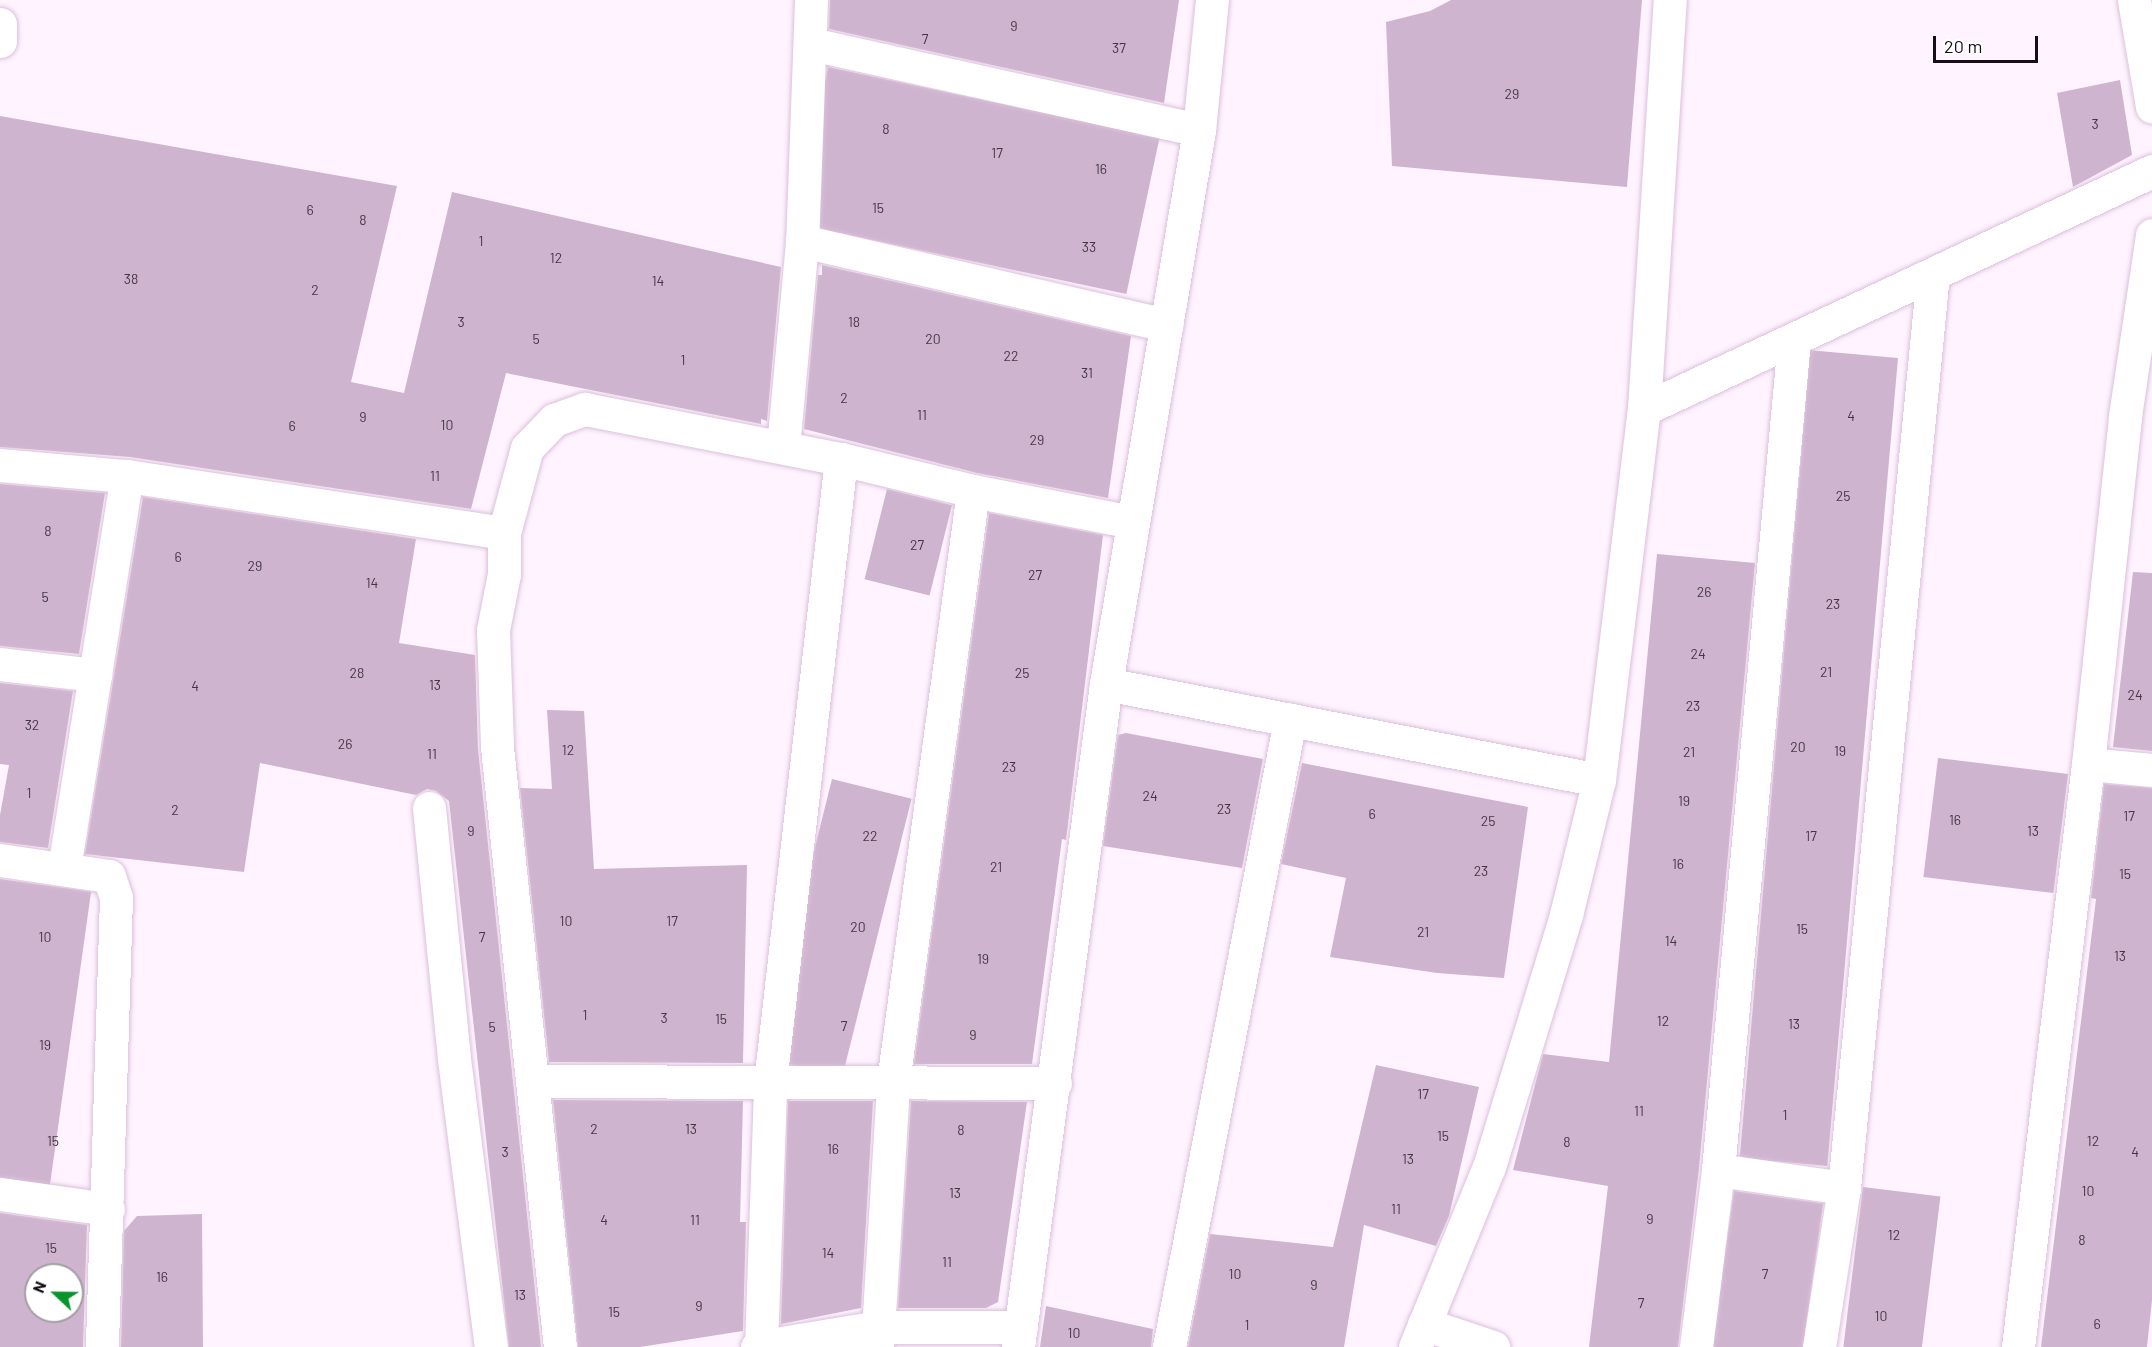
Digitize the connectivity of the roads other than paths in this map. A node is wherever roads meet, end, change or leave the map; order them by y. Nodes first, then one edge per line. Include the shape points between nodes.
1 (811, 0) edge
2 (1212, 0) edge
3 (1670, 0) edge
4 (2134, 0) edge
5 (0, 24) edge
6 (0, 41) edge
7 (811, 44) junction
8 (2152, 106) edge
9 (1199, 130) junction
10 (2152, 171) edge
11 (2152, 235) edge
12 (802, 241) junction
13 (1933, 274) junction
14 (1166, 325) junction
15 (1794, 339) junction
16 (1644, 409) junction
17 (2139, 416) edge
18 (783, 447) junction
19 (841, 459) junction
20 (0, 465) edge
21 (128, 476) junction
22 (973, 491) junction
23 (1133, 522) junction
24 (504, 533) junction
25 (0, 664) edge
26 (95, 675) junction
27 (1106, 684) junction
28 (1290, 720) junction
29 (2088, 764) junction
30 (2152, 770) edge
31 (1599, 780) junction
32 (429, 808) dead end
33 (0, 860) edge
34 (64, 868) junction
35 (533, 1081) junction
36 (893, 1082) junction
37 (771, 1083) junction
38 (1055, 1083) junction
39 (1718, 1170) junction
40 (1844, 1188) junction
41 (0, 1194) edge
42 (108, 1209) junction
43 (1420, 1335) edge
44 (877, 1337) edge
45 (1020, 1337) edge
46 (102, 1347) edge
47 (491, 1347) edge
48 (560, 1347) edge
49 (760, 1347) edge
50 (1169, 1347) edge
51 (1493, 1347) edge
52 (1696, 1347) edge
53 (1819, 1347) edge
54 (2018, 1347) edge

1 - 7 street
2 - 9 street
3 - 16 street
4 - 8 street
5 - 6 street
7 - 9 street
7 - 12 street
9 - 14 street
10 - 13 street
11 - 17 street
12 - 14 street
12 - 18 street
13 - 15 street
13 - 40 street
14 - 23 street
15 - 16 street
15 - 39 street
16 - 31 street
17 - 29 street
18 - 19 street
18 - 24 street via 585,409 554,420 527,448
19 - 22 street
19 - 37 street
20 - 21 street
21 - 24 street
21 - 26 street
22 - 23 street
22 - 36 street
23 - 27 street
24 - 35 street via 504,574 493,630 497,747
25 - 26 street
26 - 34 street
27 - 28 street
27 - 38 street
28 - 31 street
28 - 50 street
29 - 30 street
29 - 54 street
31 - 43 street via 1566,915 1489,1167
32 - 47 street via 454,1059
33 - 34 street
34 - 42 street via 109,876 116,898
35 - 37 street
35 - 48 street
36 - 37 street
36 - 38 street
36 - 44 street
37 - 49 street
38 - 45 street
39 - 40 street
39 - 52 street
40 - 53 street
41 - 42 street
42 - 46 street
43 - 51 street
44 - 45 street
44 - 49 street

